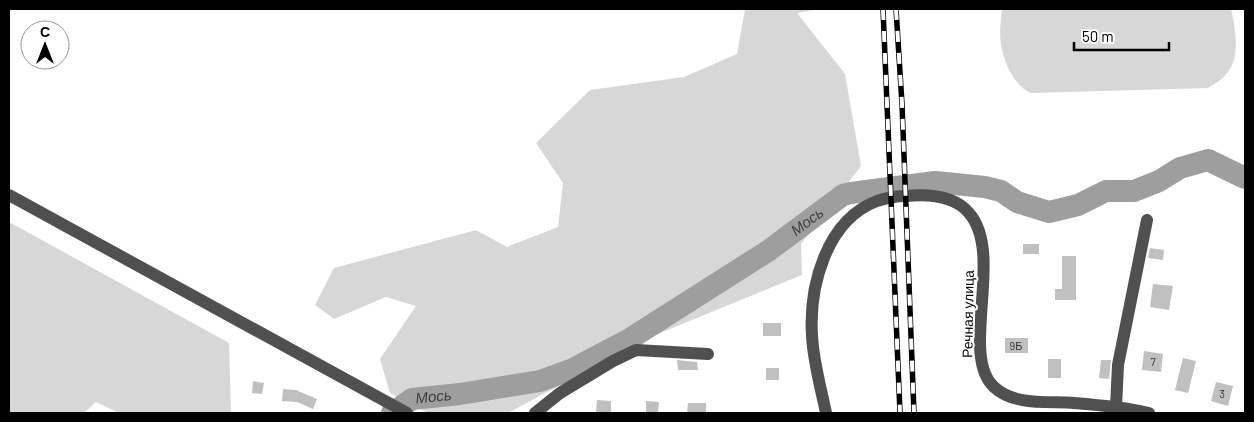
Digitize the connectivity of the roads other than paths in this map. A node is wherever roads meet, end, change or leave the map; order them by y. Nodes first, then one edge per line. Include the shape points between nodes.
1 (9, 195) edge
2 (1147, 220) dead end
3 (708, 354) dead end
4 (1116, 407) junction
5 (407, 413) edge
6 (535, 413) edge
7 (826, 413) edge
8 (1149, 413) edge

1 - 5 street
2 - 4 street via 1118,365
3 - 6 street via 636,350 560,393
4 - 7 street, Речная улица via 1025,400 1004,394 990,383 981,354 984,262 976,222 964,207 933,195 900,196 877,201 855,214 835,236 816,283 812,319 814,352
4 - 8 street, Речная улица

